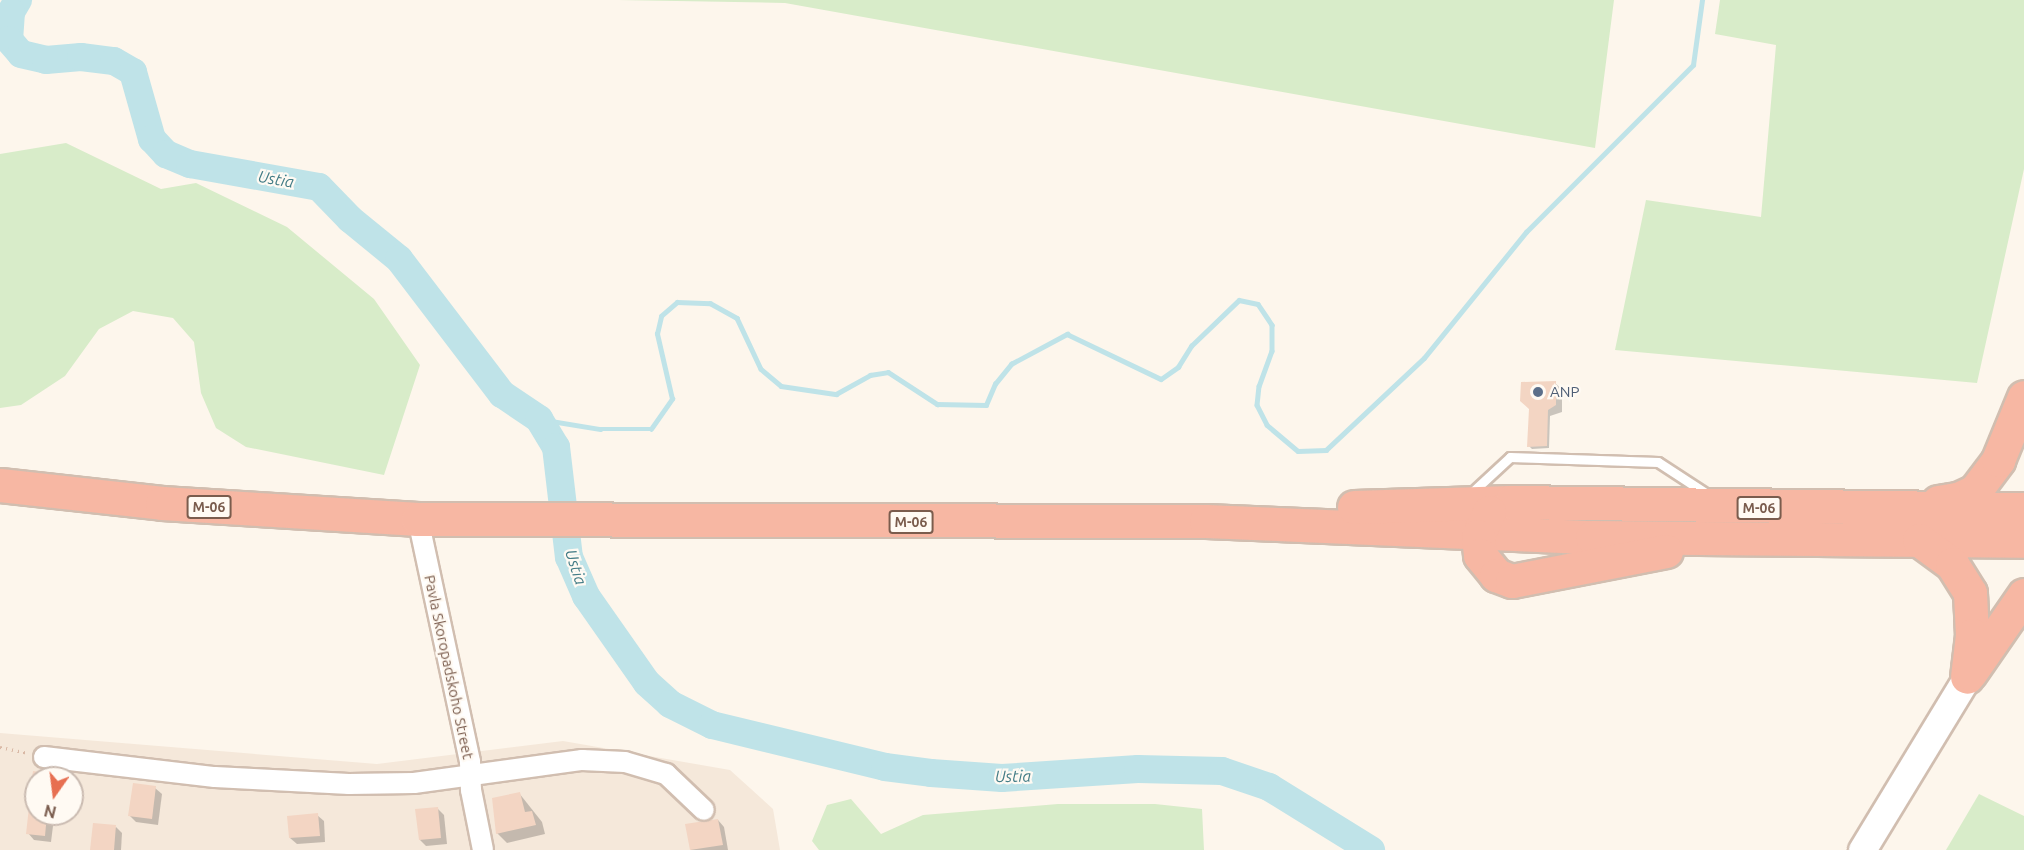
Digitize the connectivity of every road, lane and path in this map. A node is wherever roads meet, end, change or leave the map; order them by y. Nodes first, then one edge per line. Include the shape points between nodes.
1 (2024, 397) edge
2 (0, 485) edge
3 (1460, 502) junction
4 (1494, 502) junction
5 (1726, 507) junction
6 (1894, 508) junction
7 (2024, 509) edge
8 (418, 519) junction
9 (1206, 521) junction
10 (1480, 532) junction
11 (1718, 539) junction
12 (1919, 540) junction
13 (2024, 541) edge
14 (2024, 595) edge
15 (1967, 677) junction
16 (0, 747) edge
17 (44, 757) joint
18 (470, 774) junction
19 (704, 810) dead end
20 (483, 850) edge
21 (1862, 850) edge

1 - 6 highway via 1998,460 1975,491 1958,499
2 - 8 highway, М-06 via 184,505
3 - 4 highway, М-06
3 - 5 lane via 1510,457 1658,462
3 - 9 highway, М-06
4 - 5 highway, М-06
4 - 10 highway
5 - 6 highway, М-06
6 - 7 highway, М-06
8 - 9 highway, М-06
8 - 18 street, Pavla Skoropadskoho Street
9 - 10 highway, М-06
10 - 11 highway, М-06
10 - 11 highway via 1480,555 1496,575 1520,582
11 - 12 highway, М-06
12 - 13 highway, М-06
12 - 15 highway via 1952,564 1970,593 1972,635
14 - 15 highway
15 - 21 main road
16 - 17 path
17 - 18 street via 214,777 350,784 414,783
18 - 19 street via 582,760 625,762 666,774
18 - 20 street, Pavla Skoropadskoho Street

